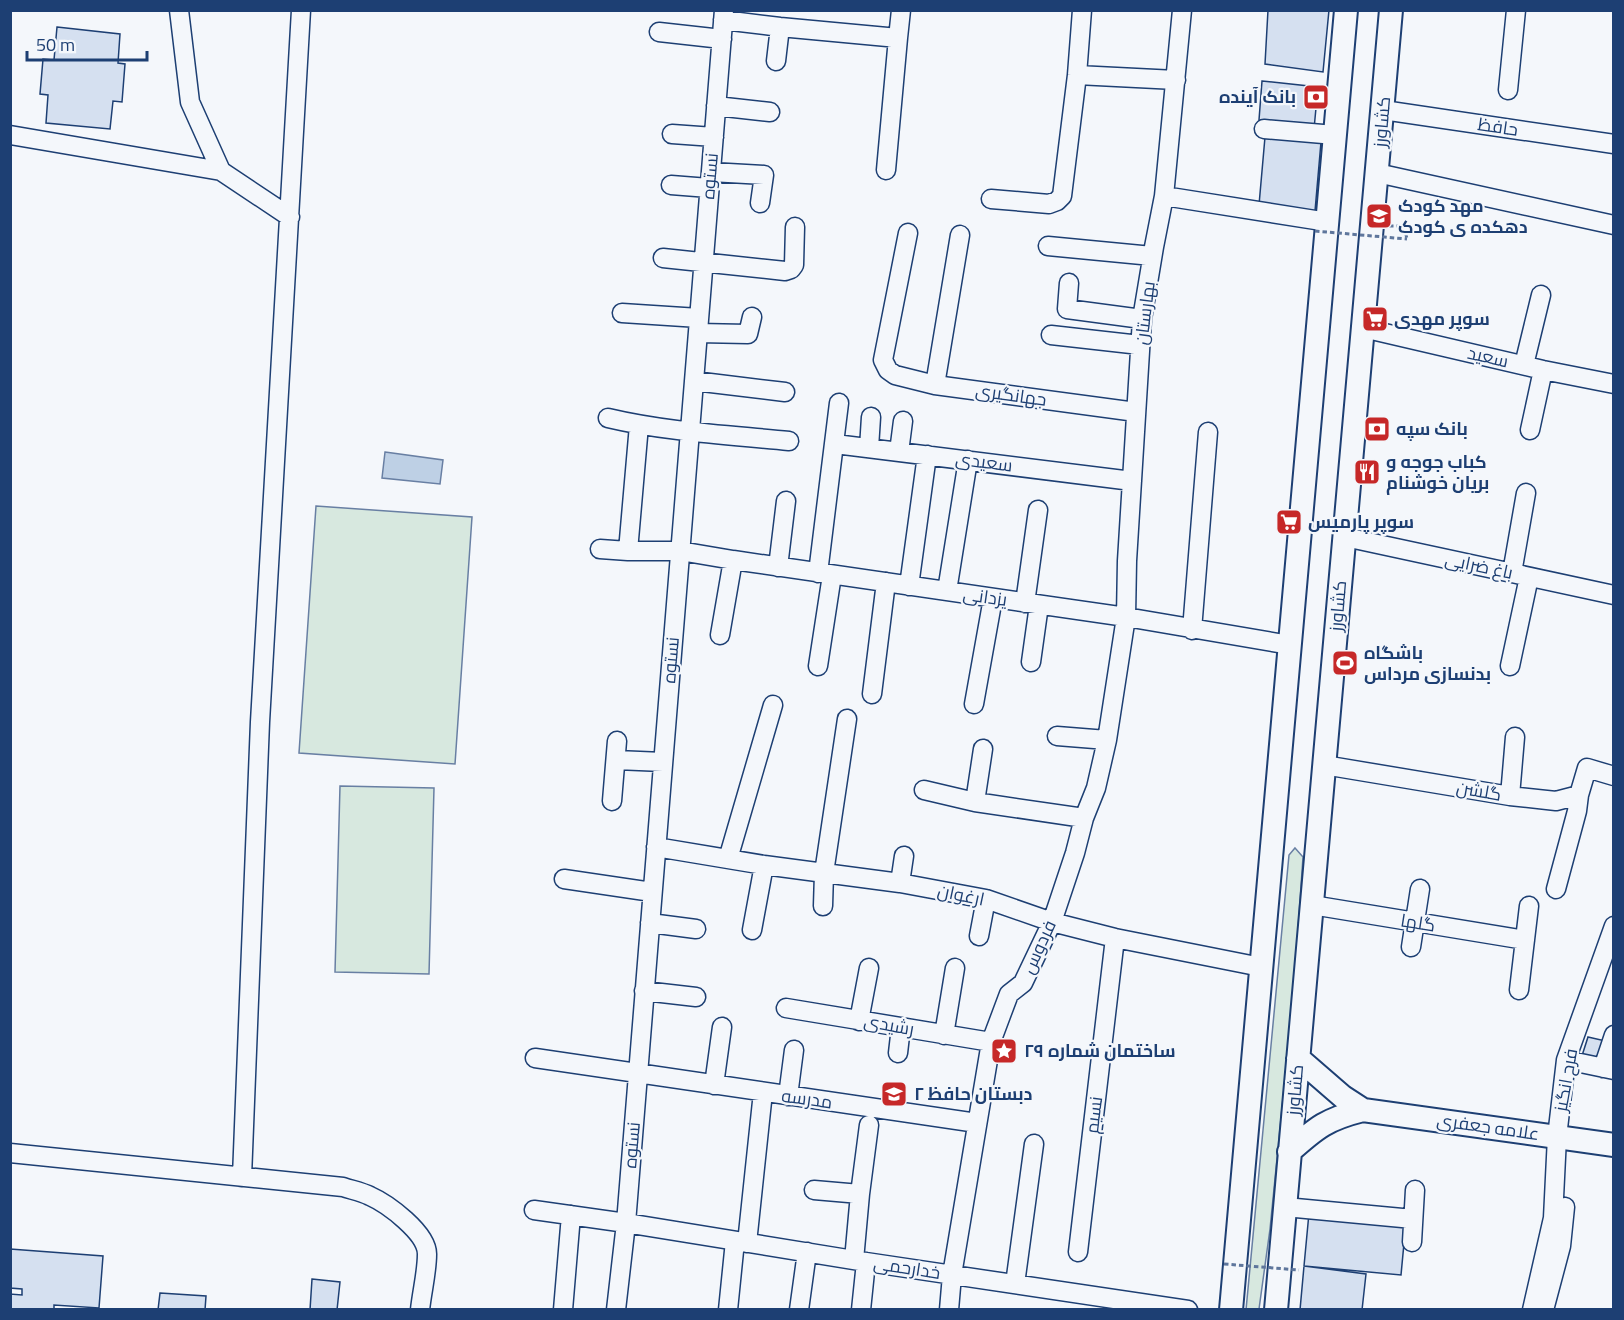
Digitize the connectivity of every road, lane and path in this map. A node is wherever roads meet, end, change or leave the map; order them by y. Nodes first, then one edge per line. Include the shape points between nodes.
1 (179, 10) edge
2 (302, 10) edge
3 (901, 10) edge
4 (1082, 10) edge
5 (1182, 10) edge
6 (1346, 10) edge
7 (1391, 10) edge
8 (1516, 10) edge
9 (724, 15) edge
10 (780, 27) junction
11 (659, 32) dead end
12 (898, 38) junction
13 (722, 39) junction
14 (776, 61) dead end
15 (1077, 75) junction
16 (1176, 80) junction
17 (1508, 90) dead end
18 (716, 106) junction
19 (1383, 110) junction
20 (770, 112) dead end
21 (1264, 129) dead end
22 (672, 134) dead end
23 (10, 135) edge
24 (1335, 135) junction
25 (714, 137) junction
26 (1614, 144) edge
27 (886, 170) dead end
28 (221, 171) junction
29 (1377, 173) junction
30 (710, 180) junction
31 (671, 185) dead end
32 (1164, 196) junction
33 (991, 199) dead end
34 (760, 203) dead end
35 (290, 217) junction
36 (1614, 225) edge
37 (1404, 226) dead end
38 (1321, 227) junction
39 (795, 228) dead end
40 (909, 233) dead end
41 (960, 235) dead end
42 (1048, 246) dead end
43 (1152, 256) junction
44 (663, 258) dead end
45 (703, 262) junction
46 (1069, 284) dead end
47 (1541, 295) dead end
48 (622, 313) dead end
49 (752, 317) dead end
50 (1142, 319) junction
51 (698, 325) junction
52 (1363, 328) junction
53 (1051, 335) dead end
54 (1140, 345) junction
55 (1524, 365) junction
56 (1543, 370) junction
57 (694, 381) junction
58 (1614, 384) edge
59 (935, 385) junction
60 (785, 392) dead end
61 (839, 403) dead end
62 (1136, 412) junction
63 (871, 417) dead end
64 (608, 418) dead end
65 (903, 421) dead end
66 (639, 425) junction
67 (1530, 430) dead end
68 (690, 432) junction
69 (1208, 432) dead end
70 (789, 441) dead end
71 (835, 444) junction
72 (869, 448) junction
73 (899, 452) junction
74 (927, 455) junction
75 (968, 460) junction
76 (1132, 481) junction
77 (1526, 493) dead end
78 (786, 501) dead end
79 (1038, 510) dead end
80 (1345, 537) junction
81 (600, 549) dead end
82 (680, 551) junction
83 (628, 552) junction
84 (733, 560) junction
85 (778, 567) junction
86 (825, 574) junction
87 (1520, 575) junction
88 (886, 582) junction
89 (909, 586) junction
90 (947, 591) junction
91 (1614, 595) edge
92 (993, 598) junction
93 (1032, 604) junction
94 (1126, 617) junction
95 (1192, 630) junction
96 (720, 634) dead end
97 (1290, 645) junction
98 (1031, 662) dead end
99 (818, 666) dead end
100 (1510, 666) dead end
101 (872, 694) dead end
102 (974, 704) dead end
103 (773, 705) dead end
104 (847, 719) dead end
105 (1057, 736) dead end
106 (1515, 737) dead end
107 (1107, 740) junction
108 (617, 741) dead end
109 (984, 749) dead end
110 (616, 760) junction
111 (663, 762) junction
112 (1324, 765) junction
113 (1614, 776) edge
114 (924, 790) dead end
115 (1580, 795) junction
116 (1510, 796) junction
117 (612, 801) dead end
118 (975, 802) junction
119 (1084, 818) junction
120 (656, 847) junction
121 (904, 856) dead end
122 (728, 859) junction
123 (764, 865) junction
124 (824, 873) junction
125 (564, 879) dead end
126 (900, 883) junction
127 (1420, 889) dead end
128 (1556, 889) dead end
129 (652, 892) junction
130 (986, 899) junction
131 (1312, 905) junction
132 (823, 906) dead end
133 (1529, 906) dead end
134 (1052, 922) junction
135 (1416, 922) junction
136 (650, 923) junction
137 (1614, 926) edge
138 (696, 929) dead end
139 (752, 930) dead end
140 (979, 936) dead end
141 (1115, 938) junction
142 (1525, 940) junction
143 (1411, 947) dead end
144 (1613, 955) edge
145 (1261, 967) junction
146 (869, 968) dead end
147 (955, 968) dead end
148 (1518, 990) dead end
149 (644, 991) junction
150 (696, 997) dead end
151 (786, 1008) dead end
152 (860, 1021) junction
153 (722, 1027) dead end
154 (901, 1028) junction
155 (944, 1035) junction
156 (1614, 1035) edge
157 (991, 1042) junction
158 (794, 1050) dead end
159 (898, 1053) dead end
160 (1298, 1058) junction
161 (535, 1059) dead end
162 (1572, 1061) junction
163 (1608, 1069) edge
164 (638, 1074) junction
165 (714, 1085) junction
166 (763, 1092) junction
167 (788, 1096) junction
168 (1364, 1110) junction
169 (977, 1123) junction
170 (869, 1125) dead end
171 (1563, 1138) junction
172 (1034, 1144) dead end
173 (1614, 1145) edge
174 (1289, 1152) junction
175 (10, 1153) edge
176 (242, 1177) junction
177 (814, 1190) dead end
178 (1415, 1190) dead end
179 (860, 1194) junction
180 (1285, 1207) junction
181 (534, 1210) dead end
182 (572, 1215) junction
183 (1413, 1219) junction
184 (626, 1223) junction
185 (741, 1242) junction
186 (1412, 1242) dead end
187 (807, 1252) junction
188 (1078, 1252) dead end
189 (860, 1261) junction
190 (1224, 1264) dead end
191 (1299, 1270) dead end
192 (952, 1275) junction
193 (1015, 1284) junction
194 (420, 1310) edge
195 (563, 1310) edge
196 (616, 1310) edge
197 (728, 1310) edge
198 (799, 1310) edge
199 (861, 1310) edge
200 (949, 1310) edge
201 (1188, 1310) edge
202 (1231, 1310) edge
203 (1276, 1310) edge
204 (1532, 1310) edge
205 (1544, 1310) edge

1 - 28 street via 190,102
2 - 35 street
3 - 12 street
4 - 15 street
5 - 16 street, بهارستان
6 - 24 main road
7 - 19 main road, کشاورز
8 - 17 street
9 - 10 street
9 - 13 street, نستوه
10 - 12 street
10 - 14 street
11 - 13 street
12 - 27 street
13 - 18 street, نستوه
15 - 16 street
15 - 33 street via 1062,196 1049,204
16 - 32 street, بهارستان
18 - 20 street
18 - 25 street, نستوه
19 - 26 street, حافظ
19 - 29 main road, کشاورز
21 - 24 street
22 - 25 street
23 - 28 street
24 - 38 main road
25 - 30 street, نستوه
28 - 35 street
29 - 36 street
29 - 52 main road, کشاورز
30 - 31 street
30 - 34 street via 764,175
30 - 45 street, نستوه
32 - 38 street
32 - 43 street, بهارستان
35 - 176 street via 260,722
37 - 38 path, bridge via 1407,239
38 - 97 main road
39 - 45 street via 792,269
40 - 59 street, جهانگیری via 883,360 895,375
41 - 59 street
42 - 43 street
43 - 50 street, بهارستان
44 - 45 street
45 - 51 street, نستوه
46 - 50 street via 1067,309
47 - 55 street
48 - 51 street
49 - 51 street via 748,334
50 - 54 street, بهارستان
51 - 57 street, نستوه
52 - 55 street, سعید
52 - 80 main road, کشاورز
53 - 54 street
54 - 62 street, بهارستان
55 - 56 street, سعید
56 - 58 street, سعید
56 - 67 street
57 - 60 street
57 - 68 street, نستوه
59 - 62 street, جهانگیری
61 - 71 street
62 - 76 street, بهارستان
63 - 72 street
64 - 66 street
65 - 73 street
66 - 68 street
66 - 83 street
68 - 70 street
68 - 82 street, نستوه
69 - 95 street
71 - 72 street, سعیدی
71 - 86 street
72 - 73 street, سعیدی
73 - 74 street, سعیدی
74 - 75 street, سعیدی
74 - 89 street
75 - 76 street, سعیدی
75 - 90 street
76 - 94 street, بهارستان
77 - 87 street
78 - 85 street
79 - 93 street
80 - 87 street, باغ ضرایی
80 - 112 main road, کشاورز
81 - 83 street, یزدانی
82 - 83 street, یزدانی
82 - 84 street, یزدانی
82 - 111 street, نستوه
84 - 85 street, یزدانی
84 - 96 street
85 - 86 street, یزدانی
86 - 88 street, یزدانی
86 - 99 street
87 - 91 street, باغ ضرایی
87 - 100 street
88 - 89 street, یزدانی
88 - 101 street
89 - 90 street, یزدانی
90 - 92 street, یزدانی
92 - 93 street, یزدانی
92 - 102 street
93 - 94 street, یزدانی
93 - 98 street
94 - 95 street, یزدانی
94 - 107 street, فردوس
95 - 97 street, یزدانی
97 - 145 main road
103 - 122 street
104 - 124 street
105 - 107 street
106 - 116 street
107 - 119 street, فردوس via 1096,788
108 - 110 street
109 - 118 street
110 - 111 street
110 - 117 street
111 - 120 street, نستوه
112 - 116 street, گلشن
112 - 131 main road, کشاورز
113 - 115 street via 1587,768
114 - 118 street
115 - 116 street, گلشن via 1556,801
115 - 128 street
118 - 119 street
119 - 134 street, فردوس
120 - 122 street, ارغوان
120 - 129 street, نستوه
121 - 126 street
122 - 123 street, ارغوان
123 - 124 street, ارغوان
123 - 139 street
124 - 126 street, ارغوان
124 - 132 street
125 - 129 street
126 - 130 street, ارغوان
127 - 135 street
129 - 136 street, نستوه
130 - 134 street, ارغوان
130 - 140 street
131 - 135 street, گلها
131 - 160 main road, کشاورز
133 - 142 street
134 - 141 street, ارغوان
134 - 157 street, فردوس via 1023,982 1009,994
135 - 142 street, گلها
135 - 143 street
136 - 138 street
136 - 149 street, نستوه
137 - 162 street, فرح انگیز
141 - 145 street, ارغوان
141 - 188 street, نسیم
142 - 148 street
144 - 162 street
145 - 202 main road
146 - 152 street
147 - 155 street
149 - 150 street
149 - 164 street, نستوه
151 - 152 street, رشیدی
152 - 154 street, رشیدی
153 - 165 street
154 - 155 street, رشیدی
154 - 159 street
155 - 157 street, رشیدی
156 - 163 street
157 - 169 street, فردوس
158 - 167 street
160 - 168 main road, علامه جعفری
160 - 174 main road, کشاورز
161 - 164 street, مدرسه
162 - 163 street
162 - 171 street via 1574,1075
164 - 165 street, مدرسه
164 - 184 street, نستوه
165 - 166 street, مدرسه
166 - 167 street, مدرسه
166 - 185 street
167 - 169 street, مدرسه
168 - 171 main road, علامه جعفری
168 - 174 main road, علامه جعفری via 1327,1121
169 - 192 street, فردوس
170 - 179 street
171 - 173 main road, علامه جعفری
171 - 204 street, فرح انگیز via 1552,1218
171 - 205 street via 1561,1246
172 - 193 street
174 - 180 main road, کشاورز
175 - 176 street
176 - 194 street via 344,1187 392,1209 421,1239 427,1252
177 - 179 street
178 - 183 street
179 - 189 street
180 - 183 street
180 - 203 main road, کشاورز
181 - 182 street, خدارحمی
182 - 184 street, خدارحمی
182 - 195 street
183 - 186 street
184 - 185 street, خدارحمی
184 - 196 street, نستوه
185 - 187 street, خدارحمی
185 - 197 street
187 - 189 street, خدارحمی
187 - 198 street
189 - 192 street, خدارحمی
189 - 199 street
190 - 191 path, bridge
192 - 193 street, خدارحمی
192 - 200 street, فردوس
193 - 201 street, خدارحمی

